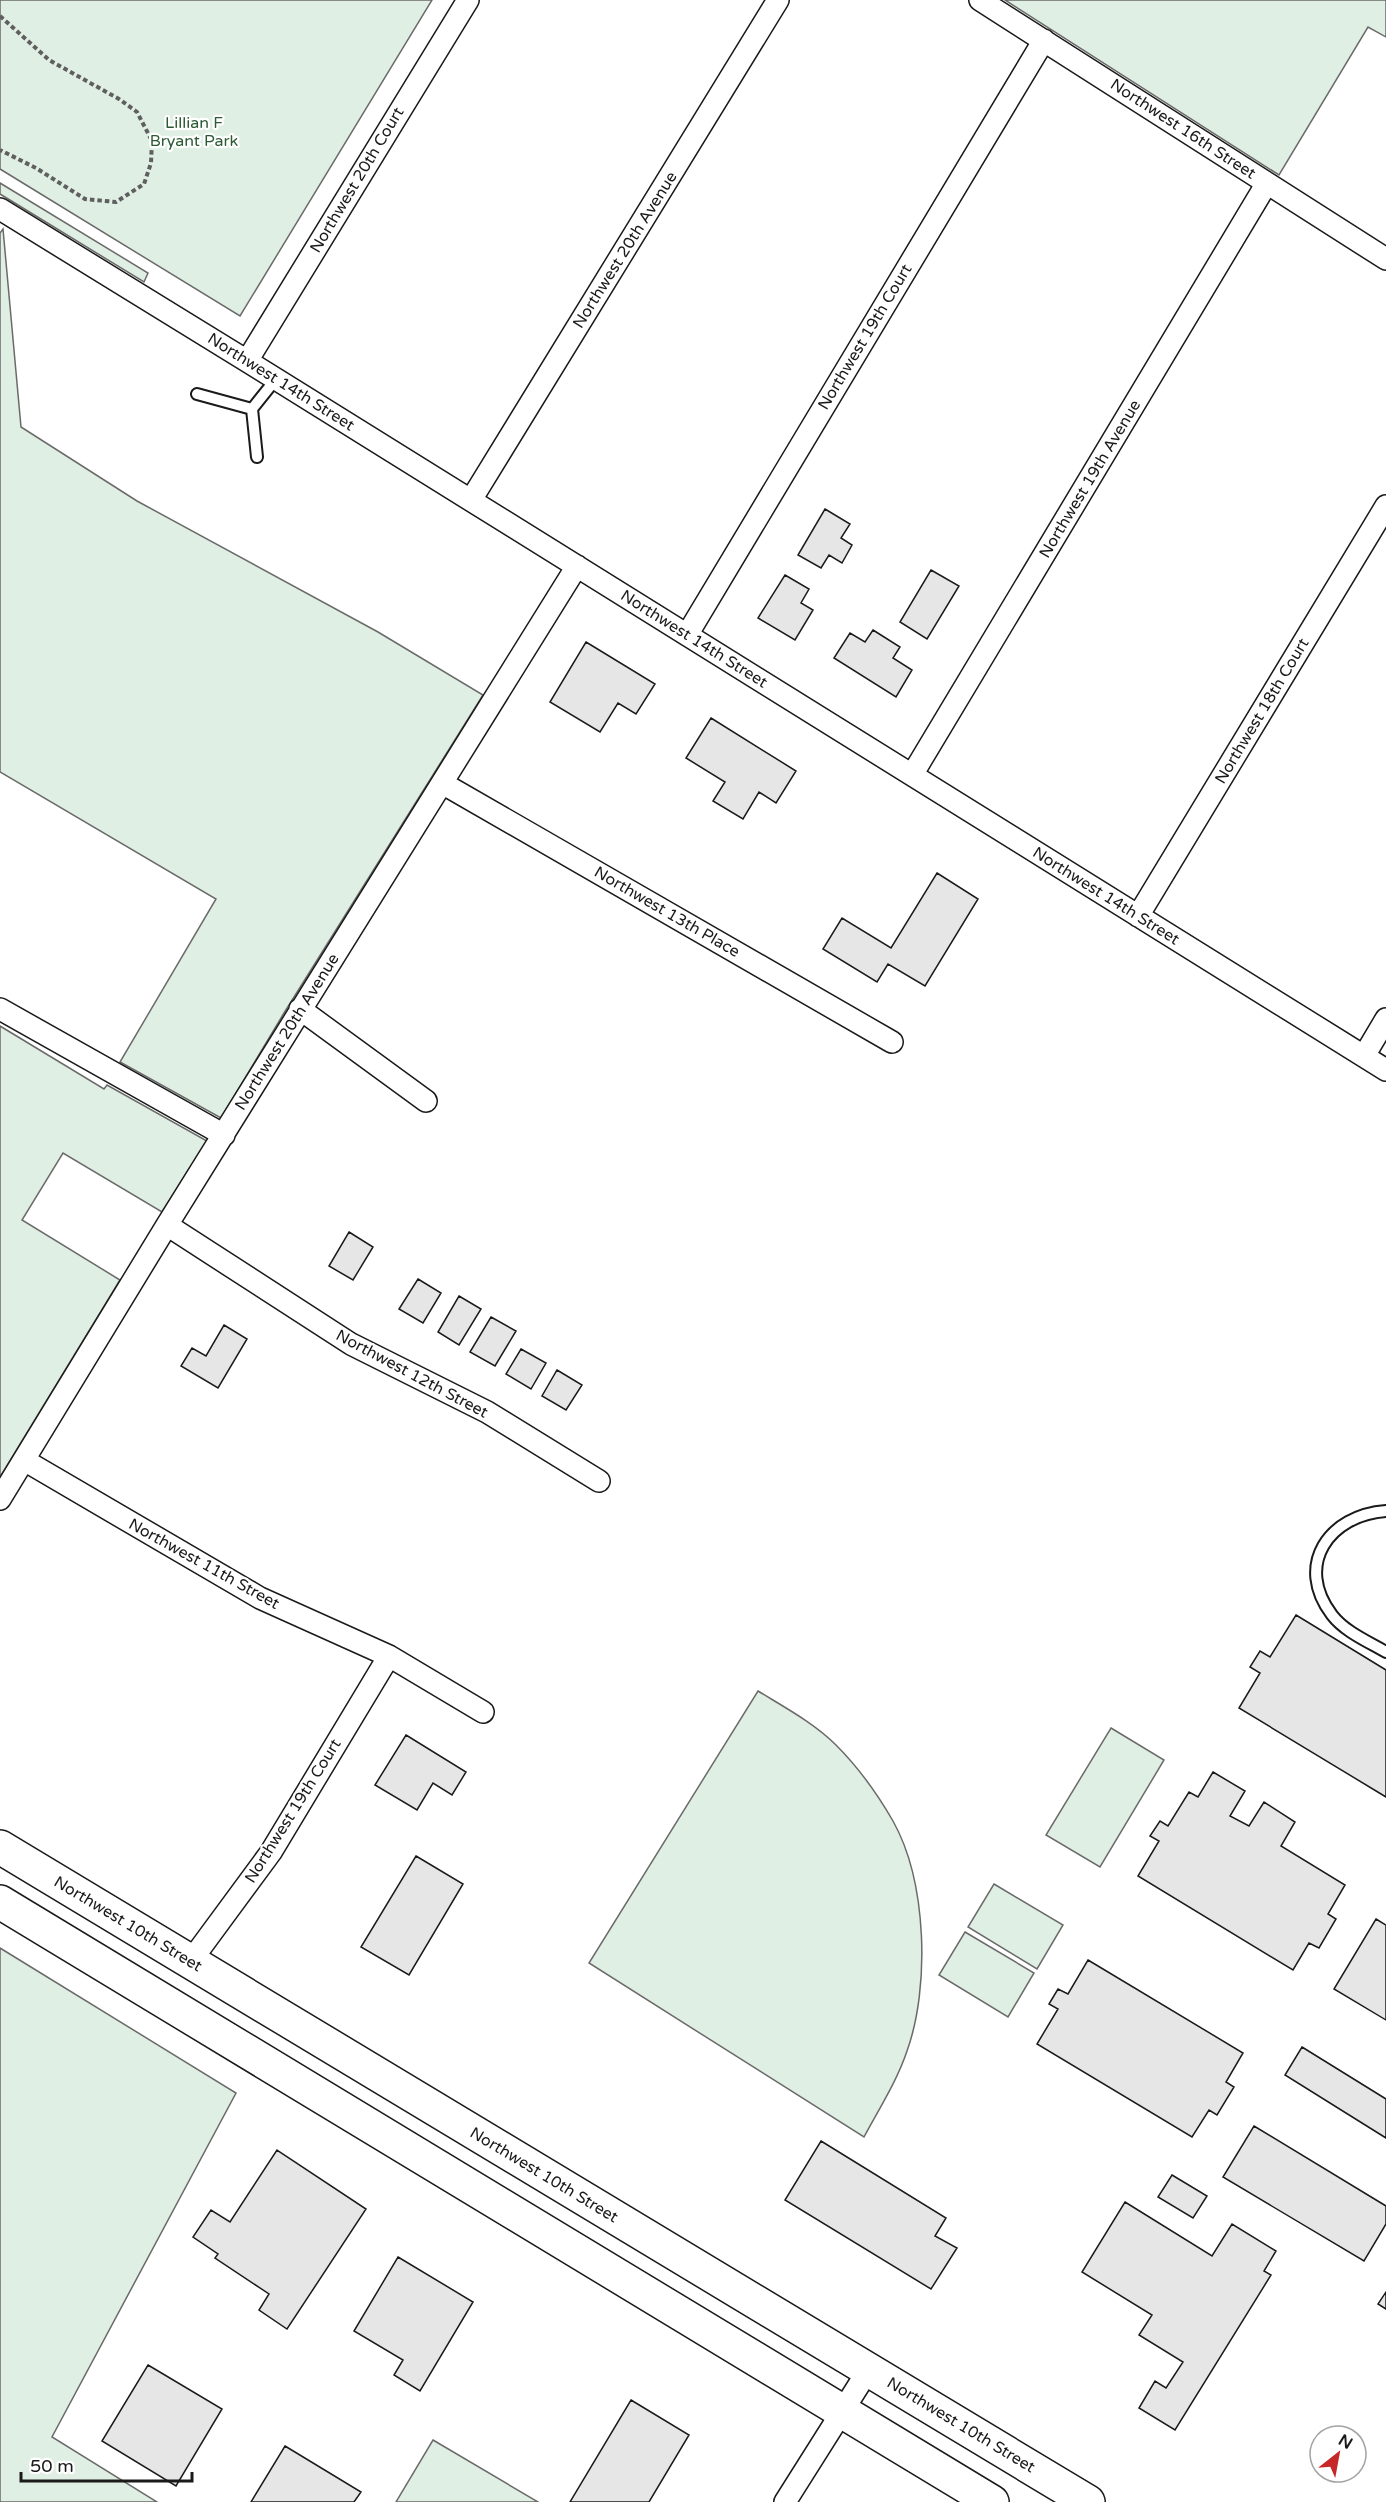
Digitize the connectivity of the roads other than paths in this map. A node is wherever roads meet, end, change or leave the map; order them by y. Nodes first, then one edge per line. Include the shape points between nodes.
1 (468, 0) edge
2 (778, 0) edge
3 (980, 0) edge
4 (1044, 40) junction
5 (1267, 183) junction
6 (0, 209) edge
7 (1386, 259) edge
8 (247, 361) junction
9 (276, 379) junction
10 (197, 394) dead end
11 (252, 409) junction
12 (257, 457) dead end
13 (471, 500) junction
14 (1386, 506) edge
15 (576, 566) junction
16 (687, 635) junction
17 (912, 775) junction
18 (442, 783) junction
19 (1138, 916) junction
20 (0, 1009) edge
21 (300, 1009) junction
22 (1386, 1019) edge
23 (892, 1041) dead end
24 (1364, 1056) junction
25 (1386, 1070) edge
26 (426, 1101) dead end
27 (224, 1135) junction
28 (167, 1224) junction
29 (24, 1460) junction
30 (599, 1481) dead end
31 (0, 1499) edge
32 (1386, 1511) edge
33 (1386, 1652) edge
34 (389, 1656) junction
35 (483, 1712) dead end
36 (0, 1848) edge
37 (0, 1902) edge
38 (190, 1962) junction
39 (299, 2028) junction
40 (275, 2068) junction
41 (869, 2369) junction
42 (842, 2412) junction
43 (785, 2502) edge
44 (992, 2502) edge
45 (1088, 2502) edge

1 - 8 street, Northwest 20th Court
2 - 13 street, Northwest 20th Avenue
3 - 4 street, Northwest 16th Street
4 - 5 street, Northwest 16th Street
4 - 16 street, Northwest 19th Court
5 - 7 street, Northwest 16th Street
5 - 17 street, Northwest 19th Avenue
6 - 8 street, Northwest 14th Street
8 - 9 street, Northwest 14th Street
9 - 11 lane
9 - 13 street, Northwest 14th Street
10 - 11 lane
11 - 12 lane
13 - 15 street, Northwest 14th Street
14 - 19 street, Northwest 18th Court
15 - 16 street, Northwest 14th Street
15 - 18 street, Northwest 20th Avenue
16 - 17 street, Northwest 14th Street
17 - 19 street, Northwest 14th Street
18 - 21 street, Northwest 20th Avenue
18 - 23 street, Northwest 13th Place
19 - 24 street, Northwest 14th Street
20 - 27 street
21 - 26 street
21 - 27 street, Northwest 20th Avenue
22 - 24 street
24 - 25 street, Northwest 14th Street
27 - 28 street, Northwest 20th Avenue
28 - 29 street, Northwest 20th Avenue
28 - 30 street, Northwest 12th Street via 351,1344 487,1412
29 - 31 street, Northwest 20th Avenue
29 - 34 street, Northwest 11th Street via 260,1598
32 - 33 lane via 1352,1518 1335,1530 1324,1543 1316,1576 1321,1596 1333,1616 1348,1630
34 - 35 street, Northwest 11th Street
34 - 38 street, Northwest 19th Court via 271,1852
36 - 38 highway, Northwest 10th Street
37 - 40 highway
38 - 39 highway, Northwest 10th Street
39 - 40 highway
39 - 41 highway, Northwest 10th Street
40 - 42 highway
41 - 42 street
41 - 45 highway, Northwest 10th Street
42 - 43 street
42 - 44 highway

